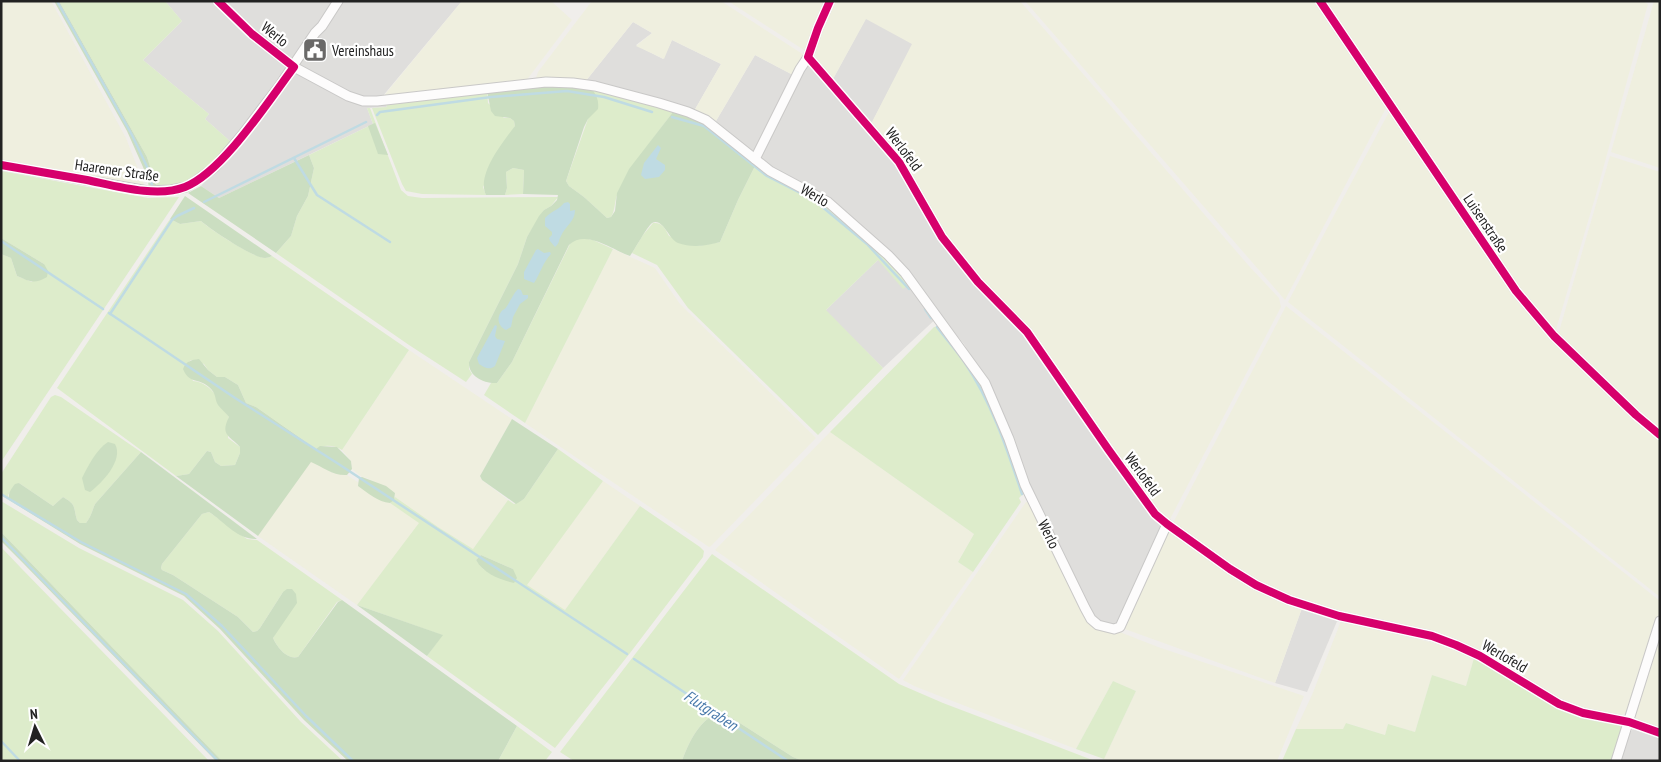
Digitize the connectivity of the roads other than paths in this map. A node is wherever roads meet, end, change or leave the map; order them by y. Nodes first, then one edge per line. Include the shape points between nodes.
1 (218, 1) edge
2 (338, 1) edge
3 (830, 1) edge
4 (1320, 1) edge
5 (808, 57) junction
6 (294, 67) junction
7 (756, 159) junction
8 (1, 165) edge
9 (1660, 435) edge
10 (1167, 524) junction
11 (1660, 621) edge
12 (1629, 722) junction
13 (1660, 733) edge
14 (1616, 761) edge

1 - 6 street, Werlo via 252,34
2 - 6 street, Haarener Straße
3 - 5 street
4 - 9 street, Luisenstraße via 1516,291 1548,330
5 - 7 street
5 - 10 street, Werlofeld via 899,162 942,236 978,282 1028,332 1113,456
6 - 7 street, Werlo via 348,96 369,101 531,84 583,84 698,116
6 - 8 street, Haarener Straße via 215,167 186,187 148,191
7 - 10 street, Werlo via 770,171 828,202 888,255 960,348 985,383 1010,439 1024,485 1094,622 1114,629 1120,627
10 - 12 street, Werlofeld via 1230,569 1289,600 1339,616 1432,636 1480,656 1559,704 1583,713
11 - 12 street
12 - 13 street, Werlofeld
12 - 14 street

